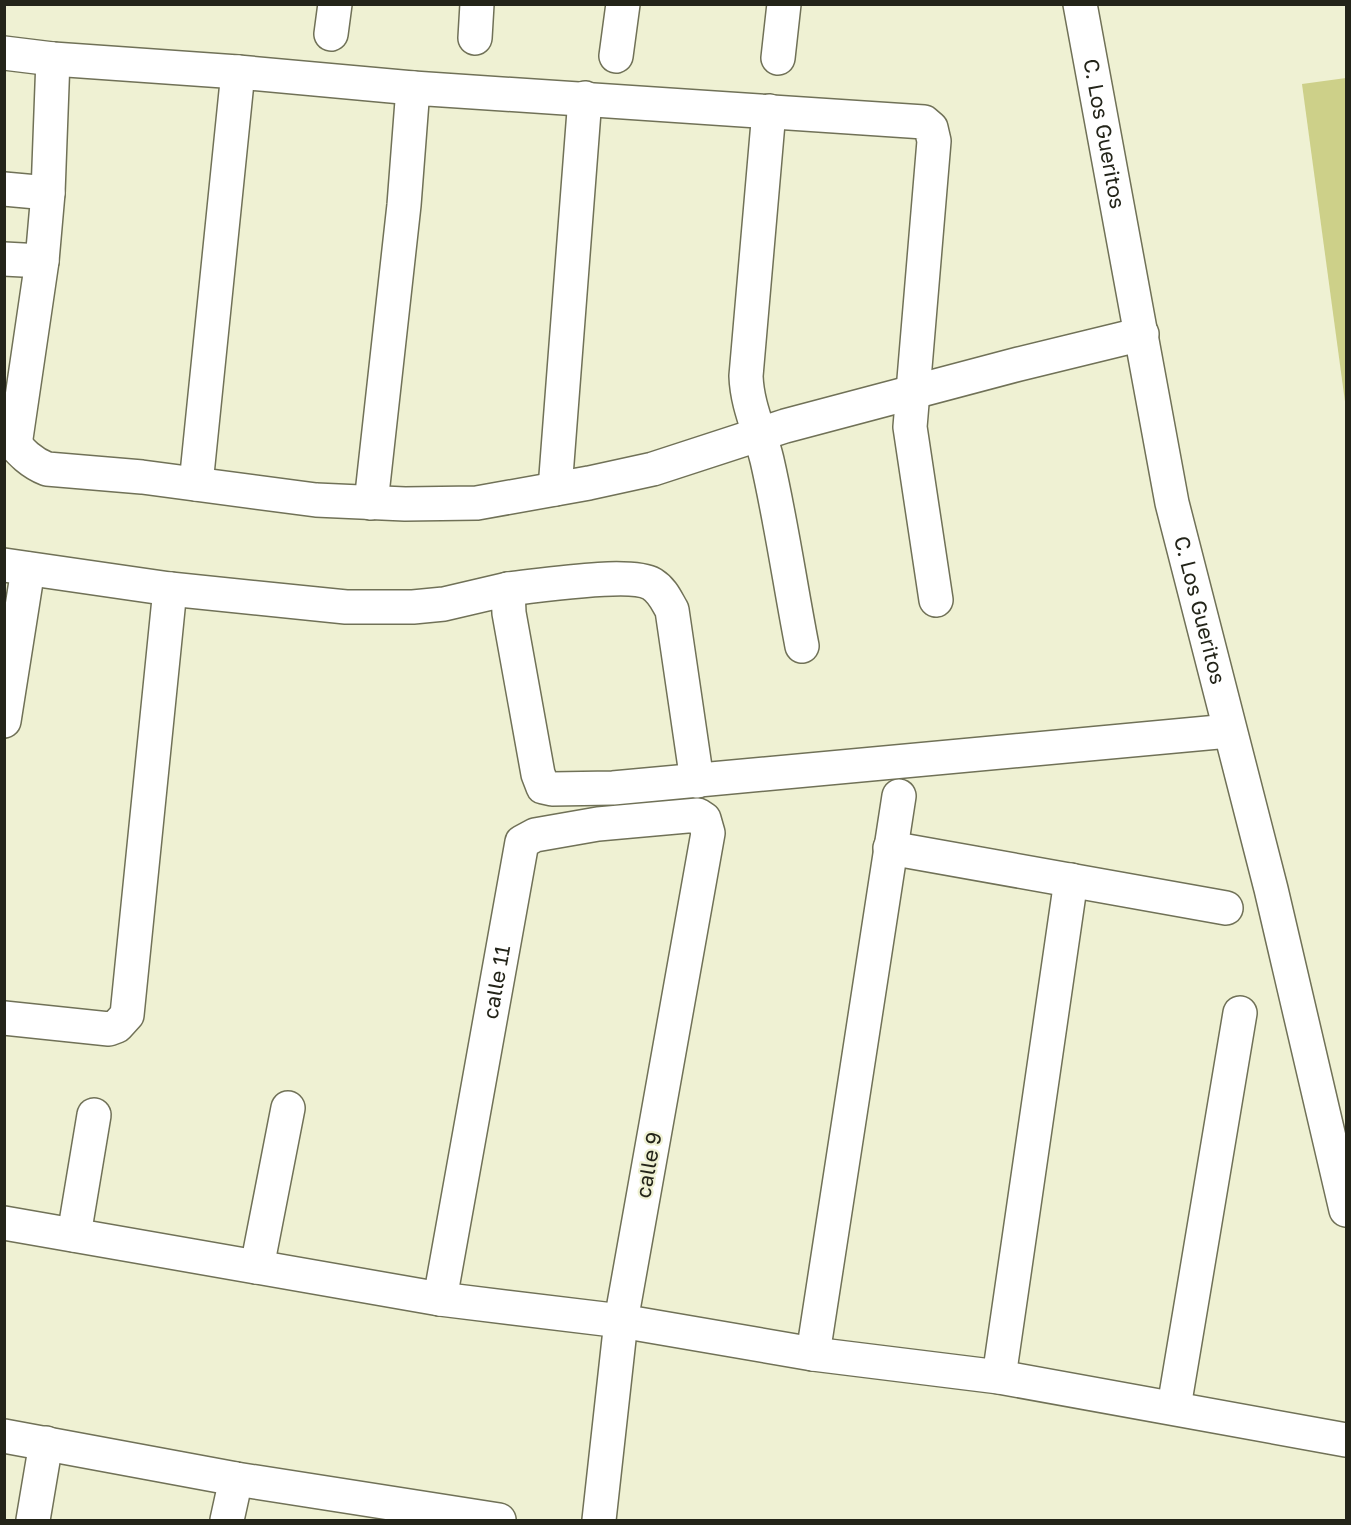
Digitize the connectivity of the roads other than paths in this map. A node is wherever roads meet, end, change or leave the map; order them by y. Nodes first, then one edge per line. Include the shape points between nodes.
1 (477, 4) edge
2 (623, 4) edge
3 (784, 4) edge
4 (1080, 4) edge
5 (475, 38) dead end
6 (4, 53) edge
7 (616, 56) dead end
8 (778, 58) dead end
9 (53, 59) junction
10 (238, 72) junction
11 (413, 88) junction
12 (585, 98) junction
13 (769, 111) junction
14 (4, 189) edge
15 (48, 193) junction
16 (4, 259) edge
17 (42, 261) junction
18 (1142, 334) junction
19 (912, 393) junction
20 (760, 435) junction
21 (10, 439) edge
22 (196, 484) junction
23 (555, 489) junction
24 (371, 503) junction
25 (16, 567) edge
26 (170, 588) junction
27 (508, 589) junction
28 (936, 600) dead end
29 (802, 646) dead end
30 (4, 721) edge
31 (1230, 731) junction
32 (697, 781) junction
33 (899, 796) dead end
34 (698, 815) joint
35 (890, 848) junction
36 (1071, 880) junction
37 (1226, 908) dead end
38 (1240, 1013) dead end
39 (4, 1018) edge
40 (288, 1108) dead end
41 (94, 1115) dead end
42 (1347, 1210) edge
43 (4, 1222) edge
44 (74, 1235) junction
45 (257, 1267) junction
46 (440, 1299) junction
47 (621, 1321) junction
48 (813, 1354) junction
49 (999, 1377) junction
50 (1174, 1407) junction
51 (4, 1436) edge
52 (1347, 1440) edge
53 (46, 1443) junction
54 (236, 1479) junction
55 (411, 1513) edge
56 (33, 1521) edge
57 (228, 1521) edge
58 (499, 1521) edge
59 (599, 1521) edge

1 - 5 street
2 - 7 street
3 - 8 street
4 - 18 street, C. Los Gueritos
6 - 9 street
9 - 10 street
9 - 15 street
10 - 11 street
10 - 22 street
11 - 12 street
11 - 24 street
12 - 13 street
12 - 23 street
13 - 19 street via 924,122 931,128 934,141
13 - 20 street via 746,376 749,405
14 - 15 street
15 - 17 street
16 - 17 street
17 - 21 street
18 - 19 street
18 - 31 street, C. Los Gueritos via 1172,503
19 - 20 street
19 - 28 street via 910,427
20 - 23 street via 653,469
20 - 29 street
21 - 22 street via 34,464 46,469
22 - 24 street
23 - 24 street via 477,503
25 - 26 street
25 - 30 street
26 - 27 street via 382,609 444,604
26 - 39 street via 127,1015 109,1029
27 - 32 street via 616,578 650,583 662,591 672,610
27 - 32 street via 511,624 543,787 613,788
31 - 32 street
31 - 42 street, C. Los Gueritos
33 - 35 street
34 - 46 street, calle 11 via 598,824 535,835 522,842
34 - 47 street, calle 9 via 704,819 708,833
35 - 36 street
35 - 48 street
36 - 37 street
36 - 49 street
38 - 50 street
40 - 45 street
41 - 44 street
43 - 44 street
44 - 45 street
45 - 46 street
46 - 47 street
47 - 48 street
47 - 59 street, calle 9
48 - 49 street
49 - 50 street
50 - 52 street
51 - 53 street
53 - 54 street
53 - 56 street
54 - 55 street
54 - 57 street
55 - 58 street

